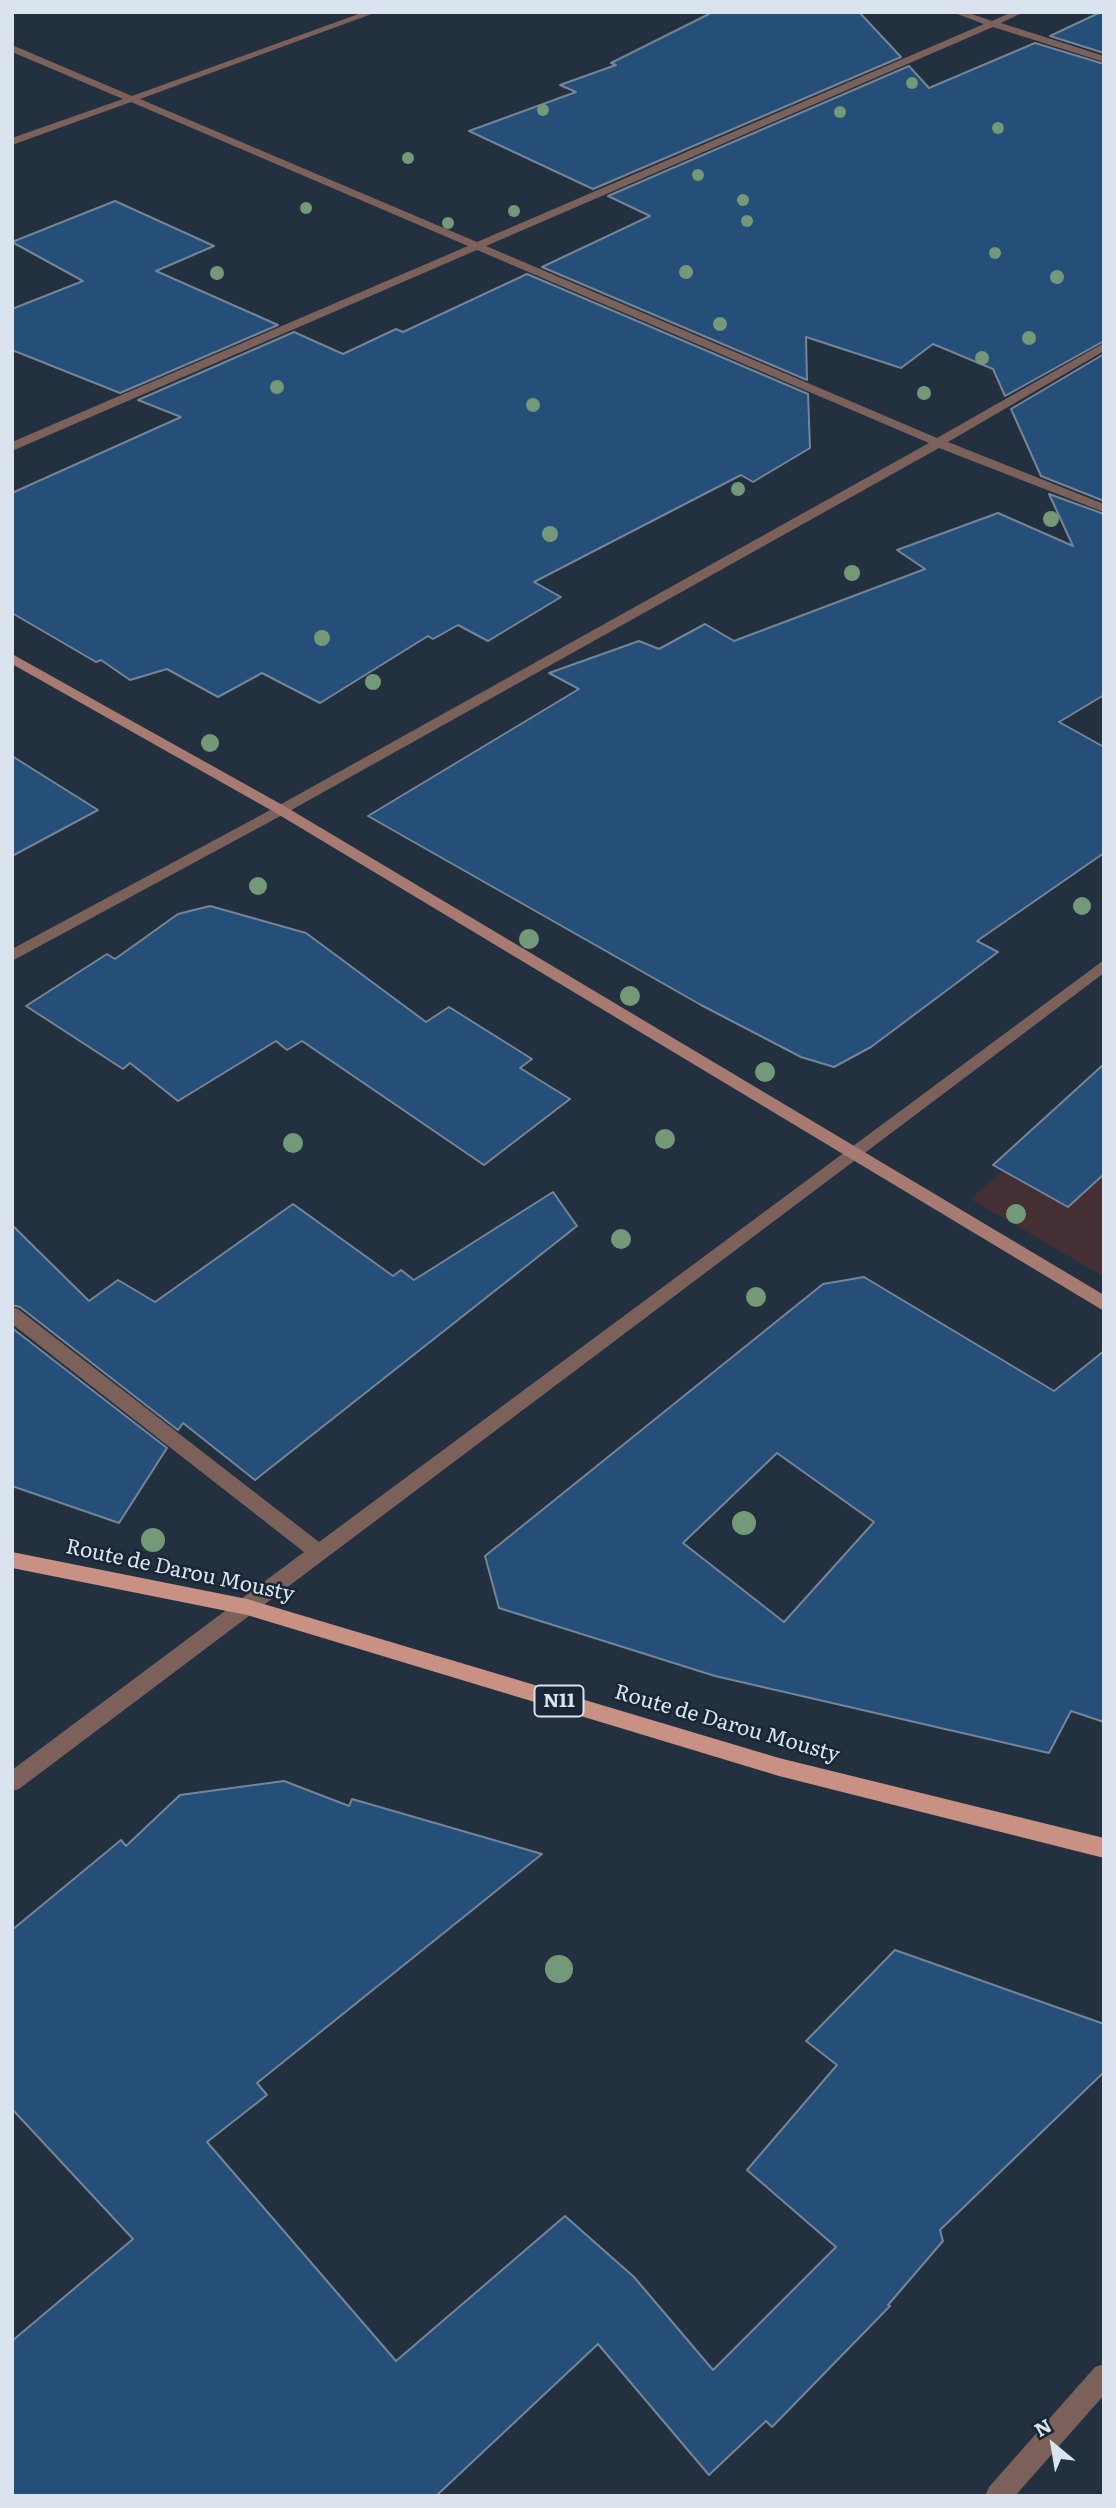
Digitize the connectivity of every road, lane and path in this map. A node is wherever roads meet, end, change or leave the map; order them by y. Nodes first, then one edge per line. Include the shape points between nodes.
1 (373, 12) edge
2 (956, 12) edge
3 (1020, 12) edge
4 (993, 24) junction
5 (12, 48) edge
6 (1104, 59) edge
7 (132, 99) junction
8 (12, 142) edge
9 (476, 247) junction
10 (1104, 346) edge
11 (938, 443) junction
12 (12, 447) edge
13 (1104, 508) edge
14 (12, 658) edge
15 (281, 810) junction
16 (12, 956) edge
17 (1104, 965) edge
18 (853, 1153) junction
19 (1104, 1304) edge
20 (12, 1314) edge
21 (319, 1553) junction
22 (12, 1560) edge
23 (247, 1607) junction
24 (12, 1782) edge
25 (1104, 1849) edge
26 (1104, 2376) edge
27 (998, 2496) edge

1 - 7 street
2 - 4 street
3 - 4 street
4 - 6 street
4 - 9 street
5 - 7 street
7 - 8 street
7 - 9 street
9 - 11 street
9 - 12 street
10 - 11 street
11 - 13 street
11 - 15 street
14 - 15 main road
15 - 16 street
15 - 18 main road
17 - 18 street
18 - 19 main road
18 - 21 street
20 - 21 street
21 - 23 street
22 - 23 main road, Route de Darou Mousty / N11
23 - 24 street
23 - 25 main road, Route de Darou Mousty / N11 via 779,1767
26 - 27 street

